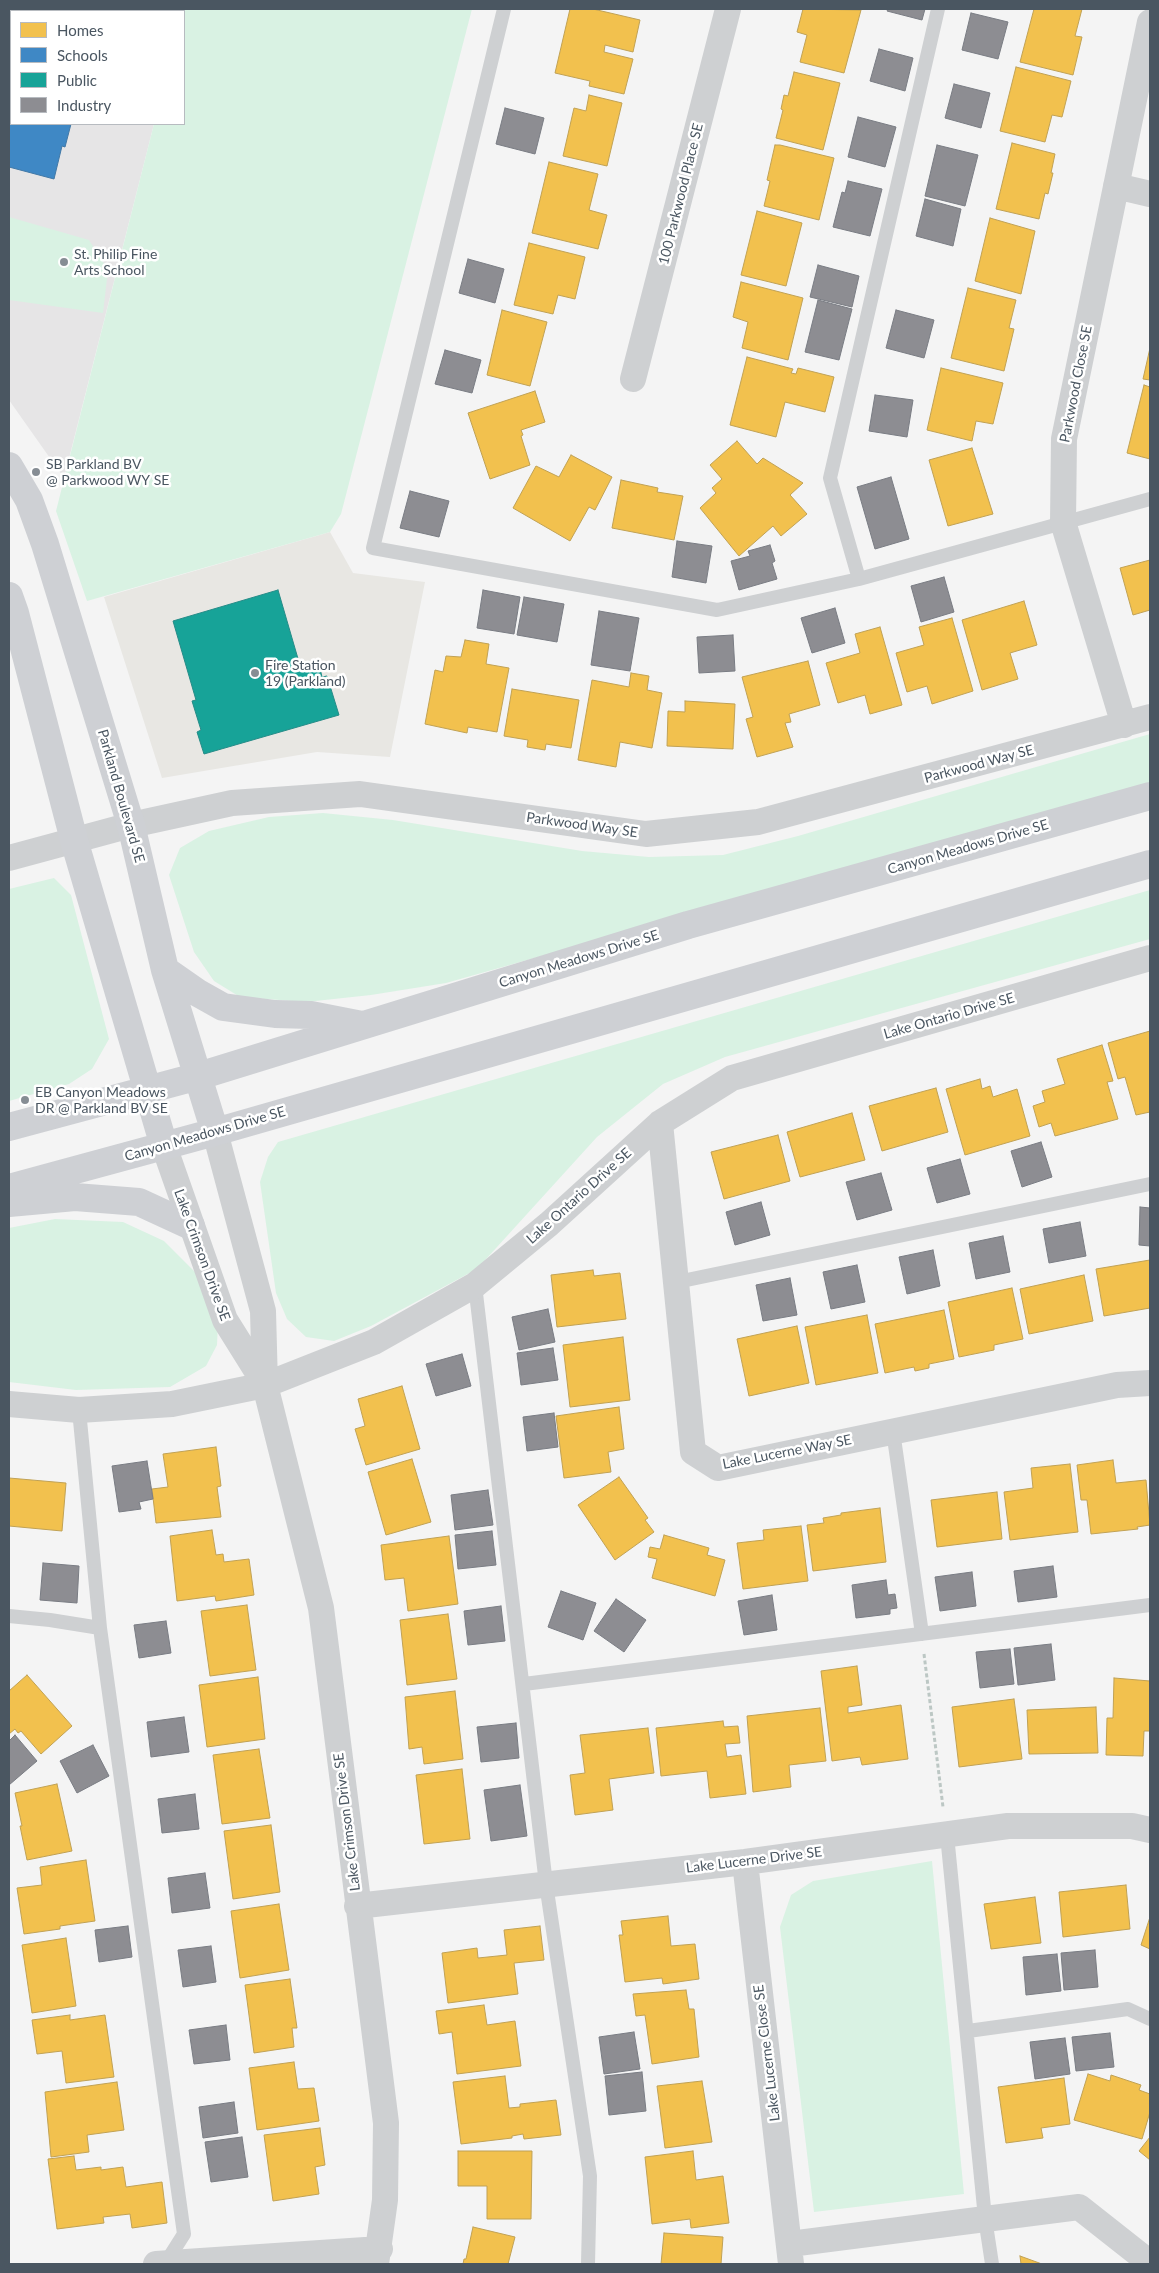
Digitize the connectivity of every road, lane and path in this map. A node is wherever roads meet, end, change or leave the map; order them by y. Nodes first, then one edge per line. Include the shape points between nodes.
1 (504, 9) edge
2 (728, 9) edge
3 (938, 9) edge
4 (1150, 22) edge
5 (1116, 186) junction
6 (1150, 194) edge
7 (633, 379) dead end
8 (9, 466) edge
9 (1150, 499) edge
10 (1063, 522) junction
11 (859, 579) junction
12 (9, 596) edge
13 (17, 652) edge
14 (1150, 717) edge
15 (1124, 725) junction
16 (1150, 796) edge
17 (131, 825) junction
18 (74, 840) junction
19 (9, 858) edge
20 (1150, 864) edge
21 (1150, 958) edge
22 (165, 970) junction
23 (366, 1026) junction
24 (199, 1076) junction
25 (146, 1090) junction
26 (660, 1123) junction
27 (9, 1127) edge
28 (215, 1132) junction
29 (164, 1146) junction
30 (1150, 1184) edge
31 (9, 1188) edge
32 (9, 1203) edge
33 (191, 1226) junction
34 (677, 1282) junction
35 (475, 1285) junction
36 (1150, 1383) edge
37 (265, 1385) junction
38 (9, 1404) edge
39 (79, 1410) junction
40 (893, 1431) junction
41 (1150, 1605) edge
42 (9, 1616) edge
43 (100, 1628) junction
44 (922, 1634) junction
45 (524, 1684) junction
46 (1150, 1830) edge
47 (947, 1834) junction
48 (745, 1862) junction
49 (546, 1884) junction
50 (357, 1906) junction
51 (1150, 2019) edge
52 (968, 2030) junction
53 (986, 2218) junction
54 (790, 2254) edge
55 (378, 2257) edge
56 (1150, 2263) edge
57 (162, 2264) edge
58 (588, 2264) edge
59 (992, 2264) edge

1 - 11 lane via 373,548 717,610
2 - 7 street, 100 Parkwood Place SE
3 - 11 lane via 830,478
4 - 5 street, Parkwood Close SE
5 - 6 street
5 - 10 street, Parkwood Close SE via 1064,439
8 - 17 main road, Parkland Boulevard SE via 29,500 45,544
9 - 10 lane
10 - 11 lane
10 - 15 street, Parkwood Close SE
12 - 13 main road
13 - 18 main road
14 - 15 street, Parkwood Way SE
15 - 17 street, Parkwood Way SE via 758,822 646,834 360,794 232,803
16 - 23 main road, Canyon Meadows Drive SE via 688,925
17 - 18 street, Parkwood Way SE
17 - 22 main road, Parkland Boulevard SE
18 - 19 street, Parkwood Way SE
18 - 25 main road
20 - 28 main road, Canyon Meadows Drive SE
21 - 26 street, Lake Ontario Drive SE via 732,1078
22 - 23 main road via 223,1007 311,1015
22 - 24 main road, Parkland Boulevard SE
23 - 24 main road, Canyon Meadows Drive SE
24 - 25 main road, Canyon Meadows Drive SE
24 - 28 main road, Parkland Boulevard SE
25 - 27 main road, Canyon Meadows Drive SE
25 - 29 main road
26 - 34 street, Lake Lucerne Way SE
26 - 35 street, Lake Ontario Drive SE via 549,1224
28 - 29 main road, Canyon Meadows Drive SE
28 - 37 street, Lake Crimson Drive SE via 263,1311
29 - 31 main road, Canyon Meadows Drive SE
29 - 33 street, Lake Crimson Drive SE
30 - 34 lane
32 - 33 main road via 75,1197 139,1202
33 - 37 street, Lake Crimson Drive SE via 224,1320
34 - 40 street, Lake Lucerne Way SE via 693,1452 718,1468
35 - 37 street, Lake Ontario Drive SE via 374,1342
35 - 45 lane
36 - 40 street, Lake Lucerne Way SE via 1117,1385
37 - 39 street, Lake Ontario Drive SE via 172,1404
37 - 50 street, Lake Crimson Drive SE via 321,1608
38 - 39 street, Lake Ontario Drive SE
39 - 43 lane
40 - 44 lane
41 - 44 lane
42 - 43 lane
43 - 57 lane via 184,2234
44 - 45 lane
44 - 47 path
45 - 49 lane
46 - 47 street, Lake Lucerne Drive SE via 1132,1826 1008,1826
47 - 48 street, Lake Lucerne Drive SE
47 - 52 lane
48 - 49 street, Lake Lucerne Drive SE
48 - 54 street, Lake Lucerne Close SE
49 - 50 street, Lake Lucerne Drive SE
49 - 58 lane via 590,2176
50 - 55 street, Lake Crimson Drive SE via 386,2123 385,2200
51 - 52 lane via 1128,2009
52 - 53 lane
53 - 54 street, Lake Lucerne Close SE
53 - 56 street, Lake Lucerne Close SE via 1079,2207
53 - 59 lane
55 - 57 street

